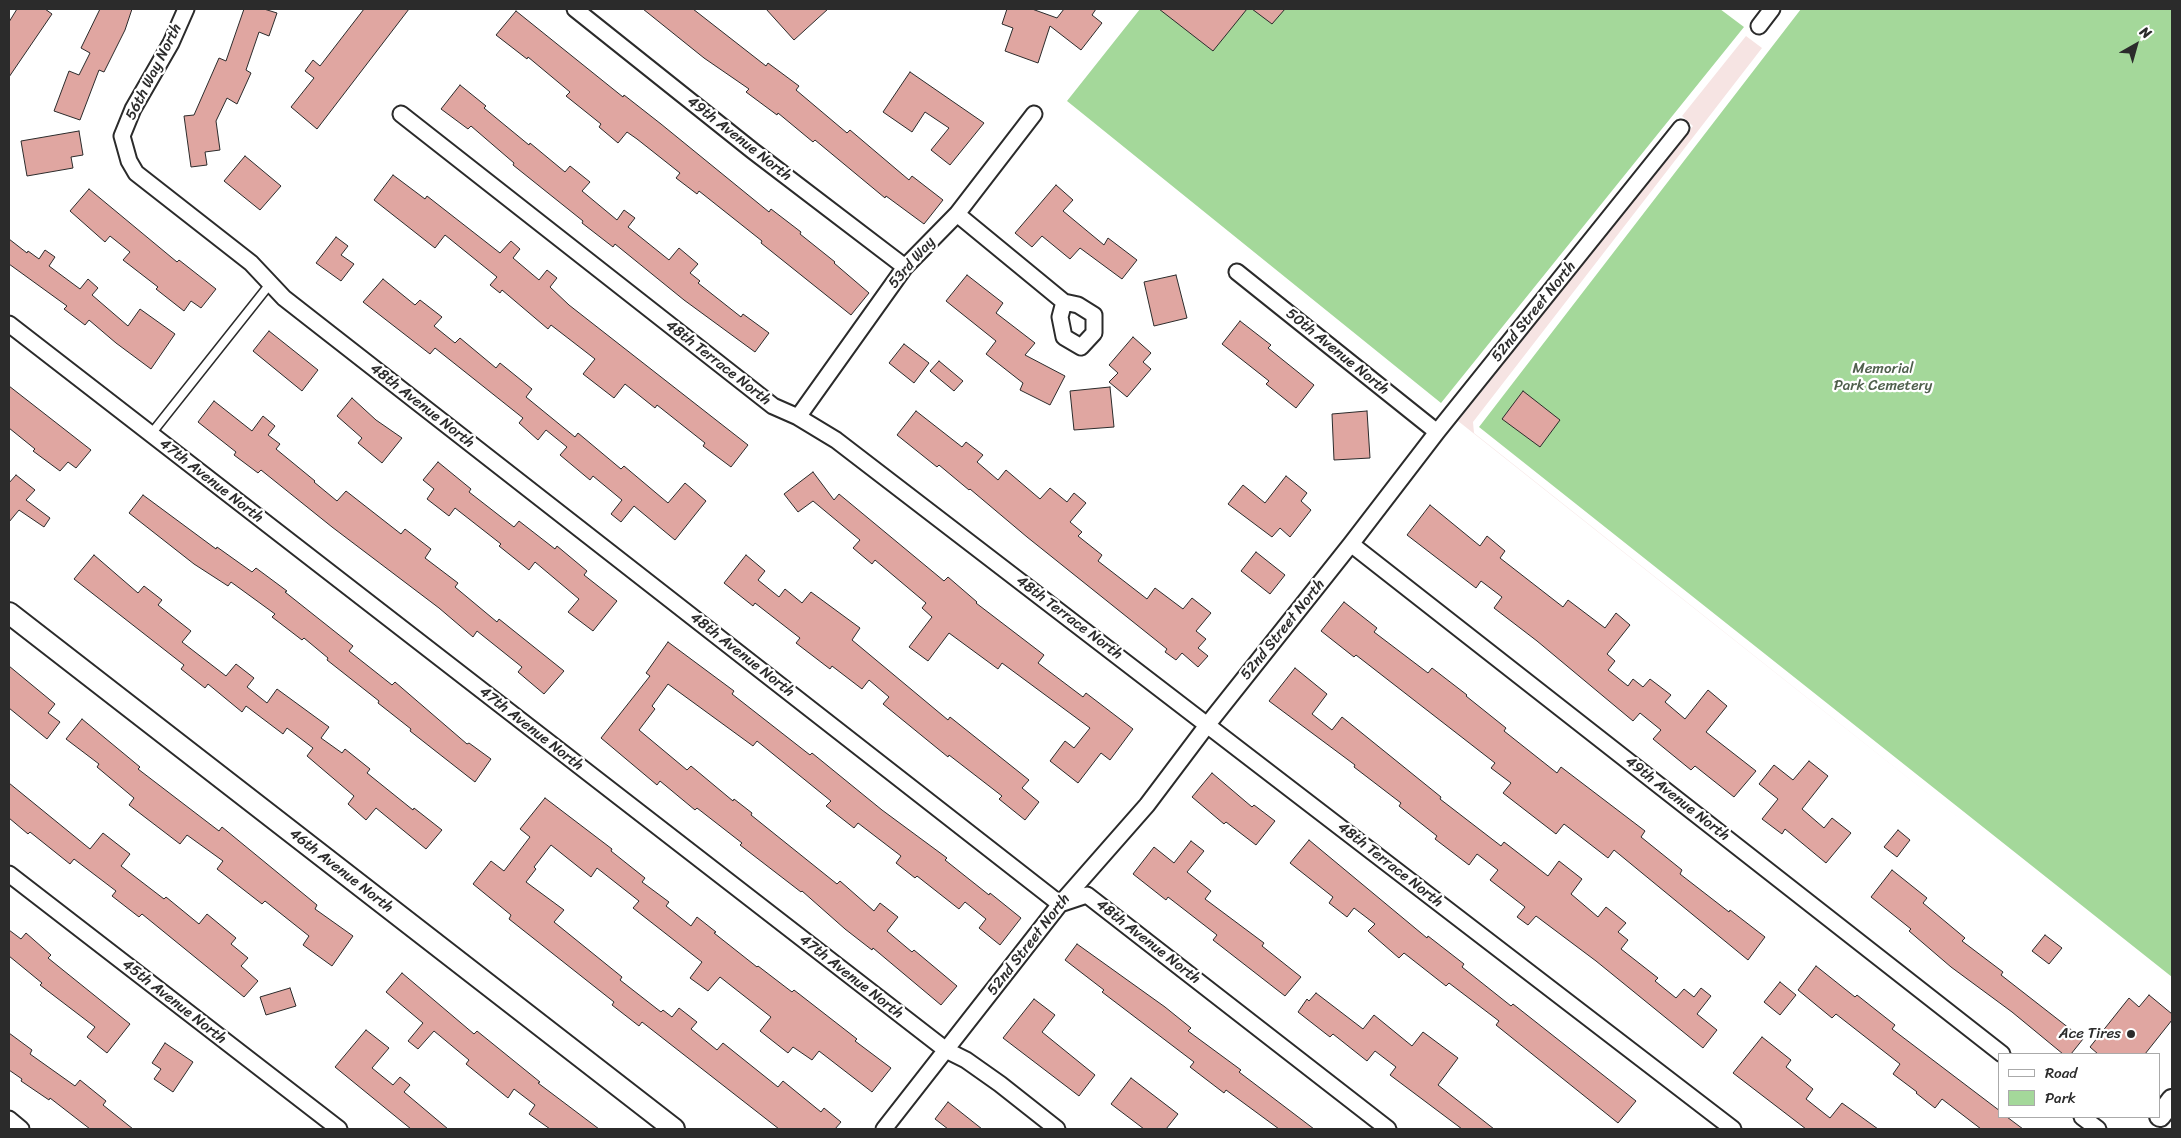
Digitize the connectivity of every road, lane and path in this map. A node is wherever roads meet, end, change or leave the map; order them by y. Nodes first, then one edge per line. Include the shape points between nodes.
1 (186, 9) edge
2 (575, 9) edge
3 (1772, 9) edge
4 (1759, 26) dead end
5 (401, 114) dead end
6 (1034, 114) dead end
7 (1681, 128) dead end
8 (122, 136) joint
9 (957, 214) junction
10 (905, 267) junction
11 (1237, 272) dead end
12 (270, 284) junction
13 (1064, 302) dead end
14 (9, 324) edge
15 (798, 416) junction
16 (1437, 432) junction
17 (151, 434) junction
18 (1351, 544) junction
19 (9, 612) edge
20 (1208, 724) junction
21 (9, 874) edge
22 (1060, 904) junction
23 (946, 1050) junction
24 (2001, 1053) edge
25 (2172, 1100) edge
26 (2161, 1114) edge
27 (2083, 1118) edge
28 (2157, 1118) edge
29 (9, 1119) edge
30 (21, 1129) edge
31 (339, 1129) edge
32 (674, 1129) edge
33 (884, 1129) edge
34 (1057, 1129) edge
35 (1388, 1129) edge
36 (1733, 1129) edge
37 (2098, 1129) edge
38 (2149, 1129) edge

1 - 8 street, 56th Way North
2 - 10 street, 49th Avenue North
3 - 4 street
5 - 15 street, 48th Terrace North via 773,406
6 - 9 street, 53rd Way
7 - 16 street, 52nd Street North
8 - 12 street, 48th Avenue North via 136,173 251,263
9 - 10 street, 53rd Way
9 - 13 street
10 - 15 street, 53rd Way
11 - 16 street, 50th Avenue North
12 - 17 lane
12 - 22 street, 48th Avenue North
14 - 17 street, 47th Avenue North
15 - 20 street, 48th Terrace North via 836,440
16 - 18 street, 52nd Street North
17 - 23 street, 47th Avenue North
18 - 20 street, 52nd Street North
18 - 24 street, 49th Avenue North
19 - 32 street, 46th Avenue North
20 - 22 street, 52nd Street North via 1147,805
20 - 36 street, 48th Terrace North
21 - 31 street, 45th Avenue North
22 - 23 street, 52nd Street North
22 - 35 street, 48th Avenue North via 1087,895
23 - 33 street, 52nd Street North
23 - 34 street, 47th Avenue North via 1000,1084
25 - 26 street
27 - 37 street
28 - 38 street
29 - 30 street

